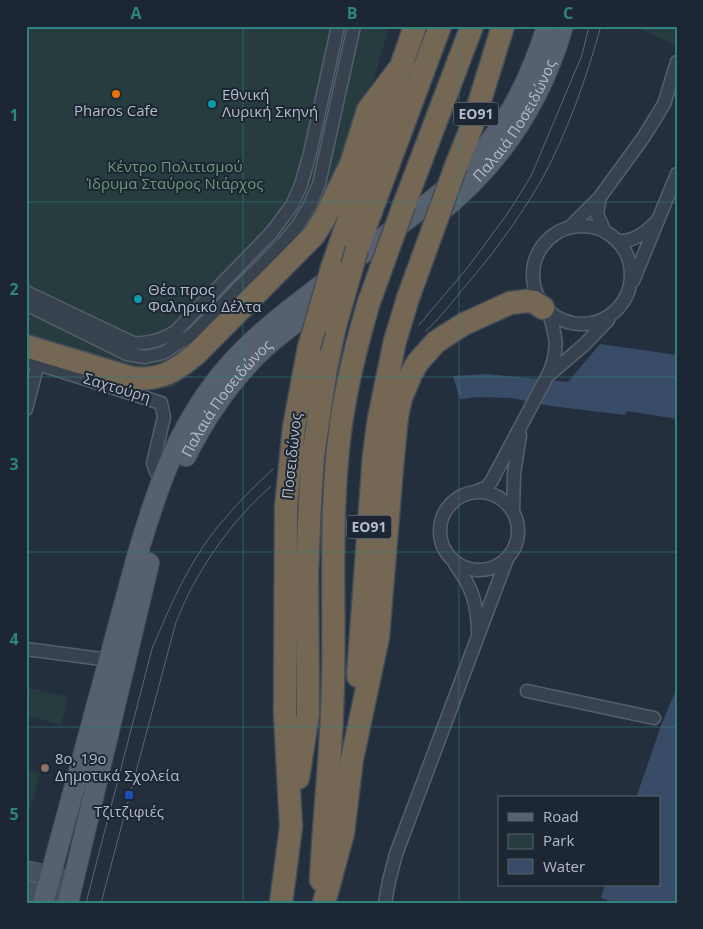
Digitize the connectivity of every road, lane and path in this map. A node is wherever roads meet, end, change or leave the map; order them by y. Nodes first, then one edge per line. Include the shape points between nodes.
1 (338, 26) edge
2 (354, 26) edge
3 (416, 26) edge
4 (440, 26) edge
5 (472, 26) edge
6 (503, 26) edge
7 (547, 26) edge
8 (563, 26) edge
9 (677, 62) edge
10 (403, 64) junction
11 (677, 174) edge
12 (600, 197) junction
13 (658, 220) junction
14 (570, 227) junction
15 (605, 232) junction
16 (618, 241) junction
17 (26, 292) edge
18 (627, 296) junction
19 (26, 304) edge
20 (546, 310) junction
21 (618, 310) junction
22 (33, 355) edge
23 (546, 378) junction
24 (26, 409) edge
25 (521, 425) junction
26 (163, 475) junction
27 (475, 492) junction
28 (513, 511) junction
29 (507, 559) junction
30 (453, 560) junction
31 (478, 636) junction
32 (26, 649) edge
33 (109, 660) junction
34 (527, 691) dead end
35 (654, 718) dead end
36 (352, 759) junction
37 (291, 827) junction
38 (26, 870) edge
39 (73, 881) junction
40 (41, 891) edge
41 (69, 902) edge
42 (281, 903) edge
43 (319, 903) edge
44 (324, 903) edge
45 (385, 903) edge

1 - 17 street via 310,153 292,205 272,232 175,332 145,344 133,343
2 - 19 street via 319,184 309,207 284,242 193,334 163,353 145,357 127,354
3 - 10 highway, Ποσειδώνος
4 - 37 highway, bridge via 357,250 326,368 310,501 308,714
5 - 43 highway, bridge via 369,302 357,339 341,424 335,506 330,759
6 - 36 highway, ΕΟ91, bridge via 472,126 408,298 386,380 374,455
7 - 26 main road, Παλαιά Ποσειδώνος via 525,84 481,154 455,181 245,348 208,391 191,417
8 - 39 main road, Παλαιά Ποσειδώνος via 551,63 530,109 489,166 440,212 263,350 228,391 192,445 174,478 157,528
9 - 12 street via 664,104
10 - 22 highway via 368,110 351,164 314,235 184,365 168,374 144,379
10 - 37 highway, Ποσειδώνος, bridge via 332,268 309,347 294,427 286,515 285,714
11 - 13 street
12 - 14 street
12 - 15 street via 597,214
13 - 16 street via 641,236
13 - 18 street
14 - 15 street via 594,227
14 - 20 street via 545,241 535,260 532,281
15 - 16 street
16 - 18 street via 630,267 631,282
18 - 21 street
20 - 21 street via 562,321 577,325 606,319
20 - 23 street via 556,337 556,353
20 - 36 highway via 534,302 516,302 464,324 427,351 406,386 397,416 378,637
21 - 23 street
22 - 24 street
22 - 26 street, Σαχτούρη via 161,403 164,417 153,463 156,472
23 - 25 street
25 - 27 street via 491,482
25 - 28 street
26 - 33 main road, Παλαιά Ποσειδώνος via 140,544
27 - 28 street via 497,496
27 - 30 street via 454,500 442,519 441,541
28 - 29 street via 518,523 518,536
29 - 30 street via 486,570 468,569
29 - 31 street
30 - 31 street via 468,581 474,598
31 - 45 street via 396,854
32 - 33 street
33 - 40 main road via 58,848
34 - 35 street
36 - 44 highway via 343,834
37 - 42 highway, Ποσειδώνος
38 - 40 main road
39 - 40 main road
39 - 41 main road
40 - 41 main road

